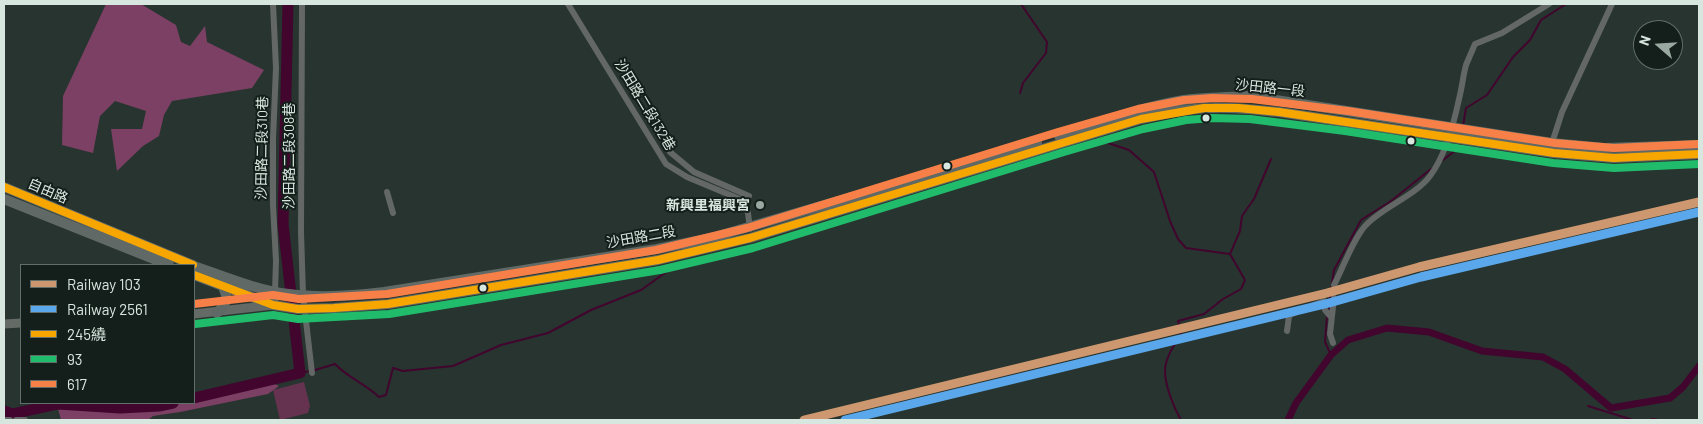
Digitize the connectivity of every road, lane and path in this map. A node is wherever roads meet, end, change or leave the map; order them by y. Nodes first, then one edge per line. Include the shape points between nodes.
1 (273, 4) edge
2 (302, 4) edge
3 (568, 4) edge
4 (1549, 4) edge
5 (1612, 4) edge
6 (1450, 132) junction
7 (1469, 135) junction
8 (1060, 139) junction
9 (1552, 143) junction
10 (1699, 145) edge
11 (670, 152) dead end
12 (1699, 154) edge
13 (4, 186) edge
14 (387, 192) dead end
15 (749, 196) dead end
16 (4, 199) edge
17 (394, 213) dead end
18 (750, 227) junction
19 (750, 238) junction
20 (166, 264) edge
21 (191, 264) edge
22 (195, 266) edge
23 (195, 275) edge
24 (1334, 285) dead end
25 (223, 287) junction
26 (275, 292) junction
27 (296, 295) junction
28 (1334, 298) dead end
29 (272, 305) junction
30 (301, 309) junction
31 (218, 313) junction
32 (195, 314) edge
33 (1331, 317) junction
34 (20, 323) edge
35 (4, 324) edge
36 (1287, 331) dead end
37 (1333, 344) dead end
38 (312, 373) dead end
39 (4, 420) edge
40 (10, 420) edge
41 (16, 420) edge
42 (25, 420) edge

1 - 26 street, 沙田路二段310巷 via 276,68 273,139
2 - 27 street, 沙田路二段308巷 via 301,232
3 - 18 street, 沙田路二段132巷 via 666,164 687,177 742,200
4 - 6 street via 1502,34 1475,44 1466,66
5 - 9 street via 1562,112
6 - 7 main road, 沙田路一段
6 - 8 main road, 沙田路一段 via 1251,109 1212,108 1185,110
6 - 24 street via 1446,149 1429,178 1366,225
7 - 9 main road
7 - 12 main road via 1554,153 1614,158
8 - 18 main road, 沙田路二段
8 - 19 main road, 沙田路二段
9 - 10 main road via 1604,148
11 - 15 street via 694,172
13 - 21 main road, 自由路
14 - 17 street
16 - 20 main road, 自由路
18 - 19 street, 沙田路二段132巷
18 - 27 main road, 沙田路二段 via 657,249 402,290 340,296
19 - 30 main road, 沙田路二段 via 658,260 388,304
22 - 26 main road, 自由路
23 - 25 main road
25 - 29 main road
25 - 31 main road via 227,298
26 - 27 main road, 沙田路二段
26 - 29 street
27 - 30 street, 沙田路二段308巷
28 - 33 street
29 - 30 main road, 沙田路二段
29 - 31 street, 沙田路二段
30 - 38 street, 沙田路二段308巷
31 - 32 street, 沙田路二段
33 - 36 street via 1325,310 1324,301 1289,316
33 - 37 street
34 - 35 street
39 - 40 street
41 - 42 street

